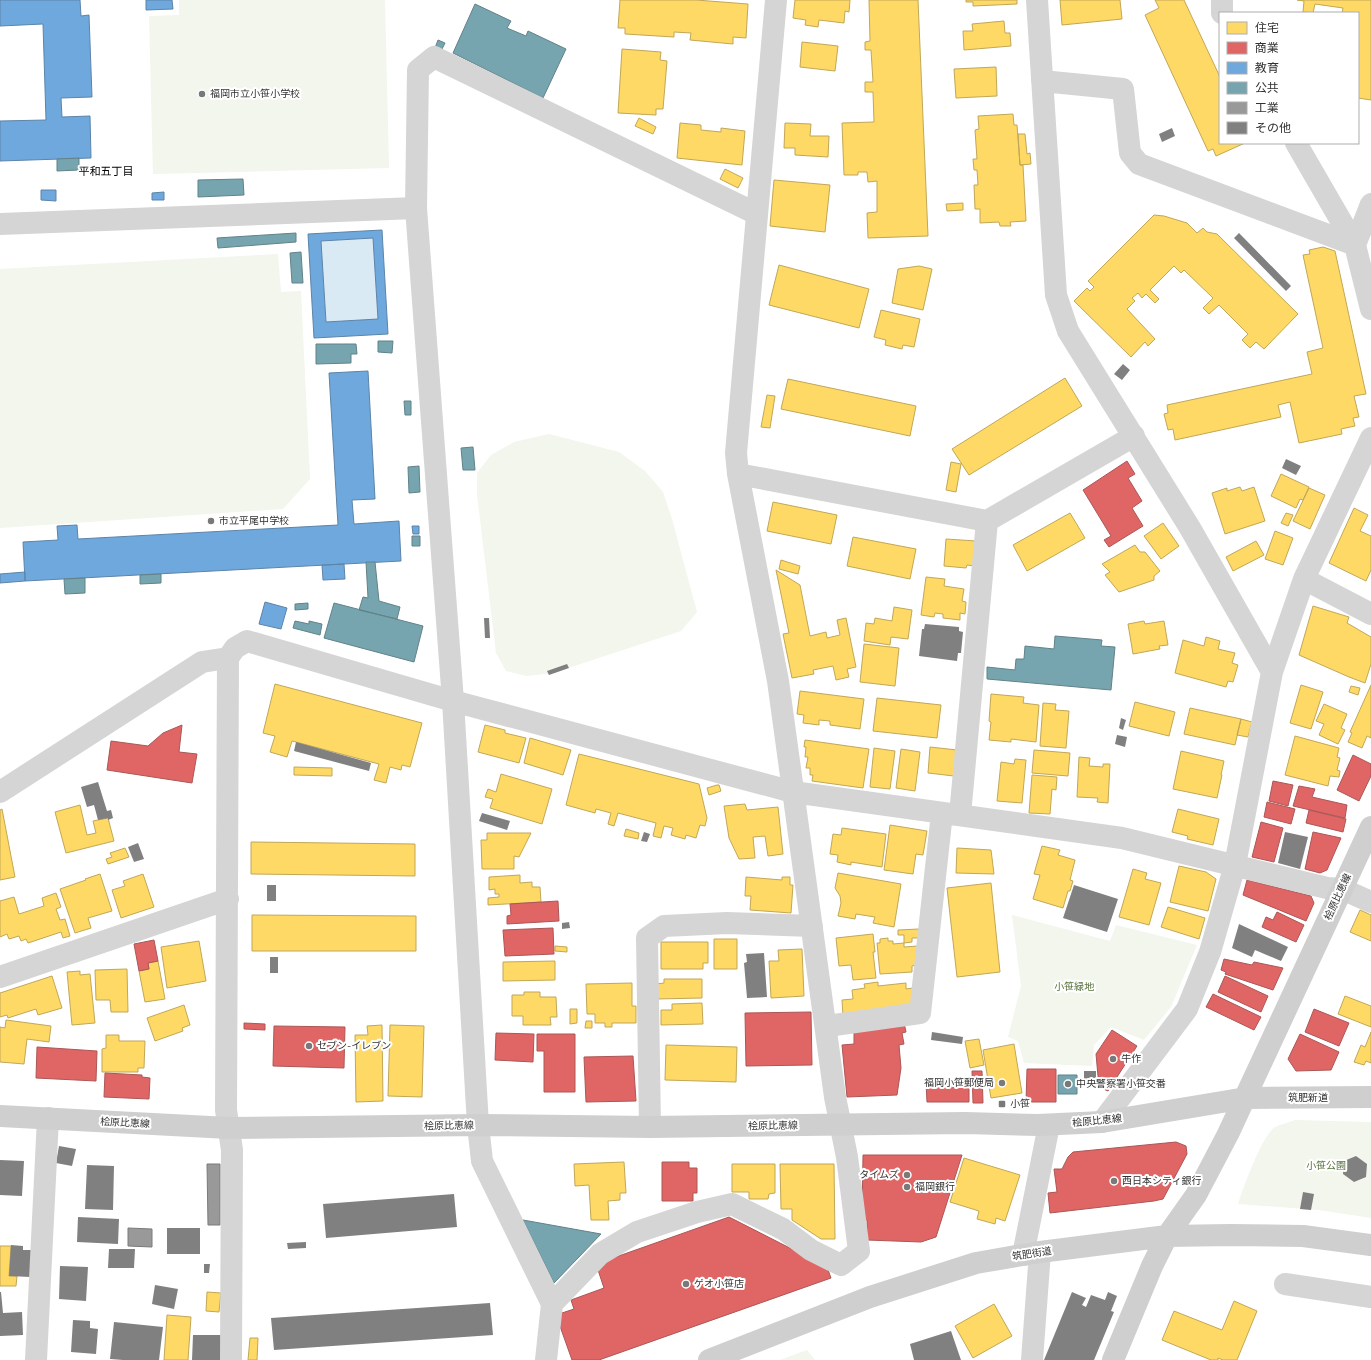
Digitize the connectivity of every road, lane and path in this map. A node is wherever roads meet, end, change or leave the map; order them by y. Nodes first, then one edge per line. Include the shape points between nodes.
1 (776, 0) edge
2 (1037, 0) edge
3 (1222, 0) edge
4 (1222, 12) edge
5 (1042, 81) junction
6 (1297, 144) edge
7 (1371, 204) edge
8 (416, 208) junction
9 (757, 214) junction
10 (0, 224) edge
11 (1355, 245) junction
12 (1371, 309) edge
13 (1134, 436) junction
14 (1371, 438) edge
15 (738, 474) junction
16 (987, 521) junction
17 (1304, 579) junction
18 (1371, 614) edge
19 (228, 658) junction
20 (1272, 672) junction
21 (453, 701) junction
22 (0, 792) edge
23 (793, 792) junction
24 (951, 814) junction
25 (1371, 827) edge
26 (1235, 865) junction
27 (1342, 889) junction
28 (228, 899) junction
29 (1371, 902) edge
30 (812, 926) junction
31 (0, 977) edge
32 (826, 1026) junction
33 (1371, 1097) edge
34 (1246, 1098) junction
35 (0, 1116) edge
36 (48, 1118) junction
37 (1102, 1122) junction
38 (478, 1125) junction
39 (841, 1125) junction
40 (1049, 1125) junction
41 (650, 1127) junction
42 (229, 1128) junction
43 (1167, 1236) junction
44 (1371, 1245) edge
45 (1031, 1253) junction
46 (1285, 1284) dead end
47 (1371, 1297) edge
48 (552, 1304) junction
49 (36, 1360) edge
50 (230, 1360) edge
51 (546, 1360) edge
52 (709, 1360) edge
53 (1032, 1360) edge
54 (1113, 1360) edge

1 - 9 street
2 - 5 street
3 - 4 street
5 - 11 street via 1123,89 1130,153 1139,164
5 - 13 street via 1056,295 1068,331
6 - 11 street
7 - 11 street
8 - 9 street via 418,70 434,57
8 - 10 street
8 - 21 street
9 - 15 street via 736,453
11 - 12 street
13 - 16 street
13 - 20 street
14 - 17 street
15 - 16 street
15 - 23 street via 778,681
16 - 24 street
17 - 18 street
17 - 20 street
19 - 21 street via 235,648 247,641
19 - 22 street via 202,662
19 - 28 street
20 - 26 street
21 - 23 street
21 - 38 street
23 - 24 street
23 - 30 street
24 - 26 street via 1122,838
24 - 32 street via 920,1013
25 - 27 main road, 桧原比恵線
26 - 27 street via 1327,888
26 - 37 street via 1210,952 1187,1008
27 - 29 street
27 - 34 main road, 桧原比恵線
28 - 31 street
28 - 42 street via 226,1110
30 - 32 street
30 - 41 street via 727,923 664,926 647,938
32 - 39 street
33 - 34 main road, 筑肥新道
34 - 37 main road, 桧原比恵線
34 - 43 main road via 1196,1195
35 - 36 main road, 桧原比恵線
36 - 42 main road, 桧原比恵線
36 - 49 street
37 - 40 main road, 桧原比恵線
38 - 41 main road, 桧原比恵線
38 - 42 main road, 桧原比恵線
38 - 48 street via 482,1161
39 - 40 main road, 桧原比恵線
39 - 41 main road, 桧原比恵線
39 - 48 street via 859,1251 841,1265 811,1250 783,1229 732,1204 697,1212 637,1232 600,1254
40 - 45 street
42 - 50 street via 232,1150
43 - 44 main road, 筑肥街道 via 1303,1236
43 - 45 main road, 筑肥街道
43 - 54 main road
45 - 52 main road, 筑肥街道 via 976,1263 870,1297
45 - 53 street
46 - 47 street
48 - 51 street

